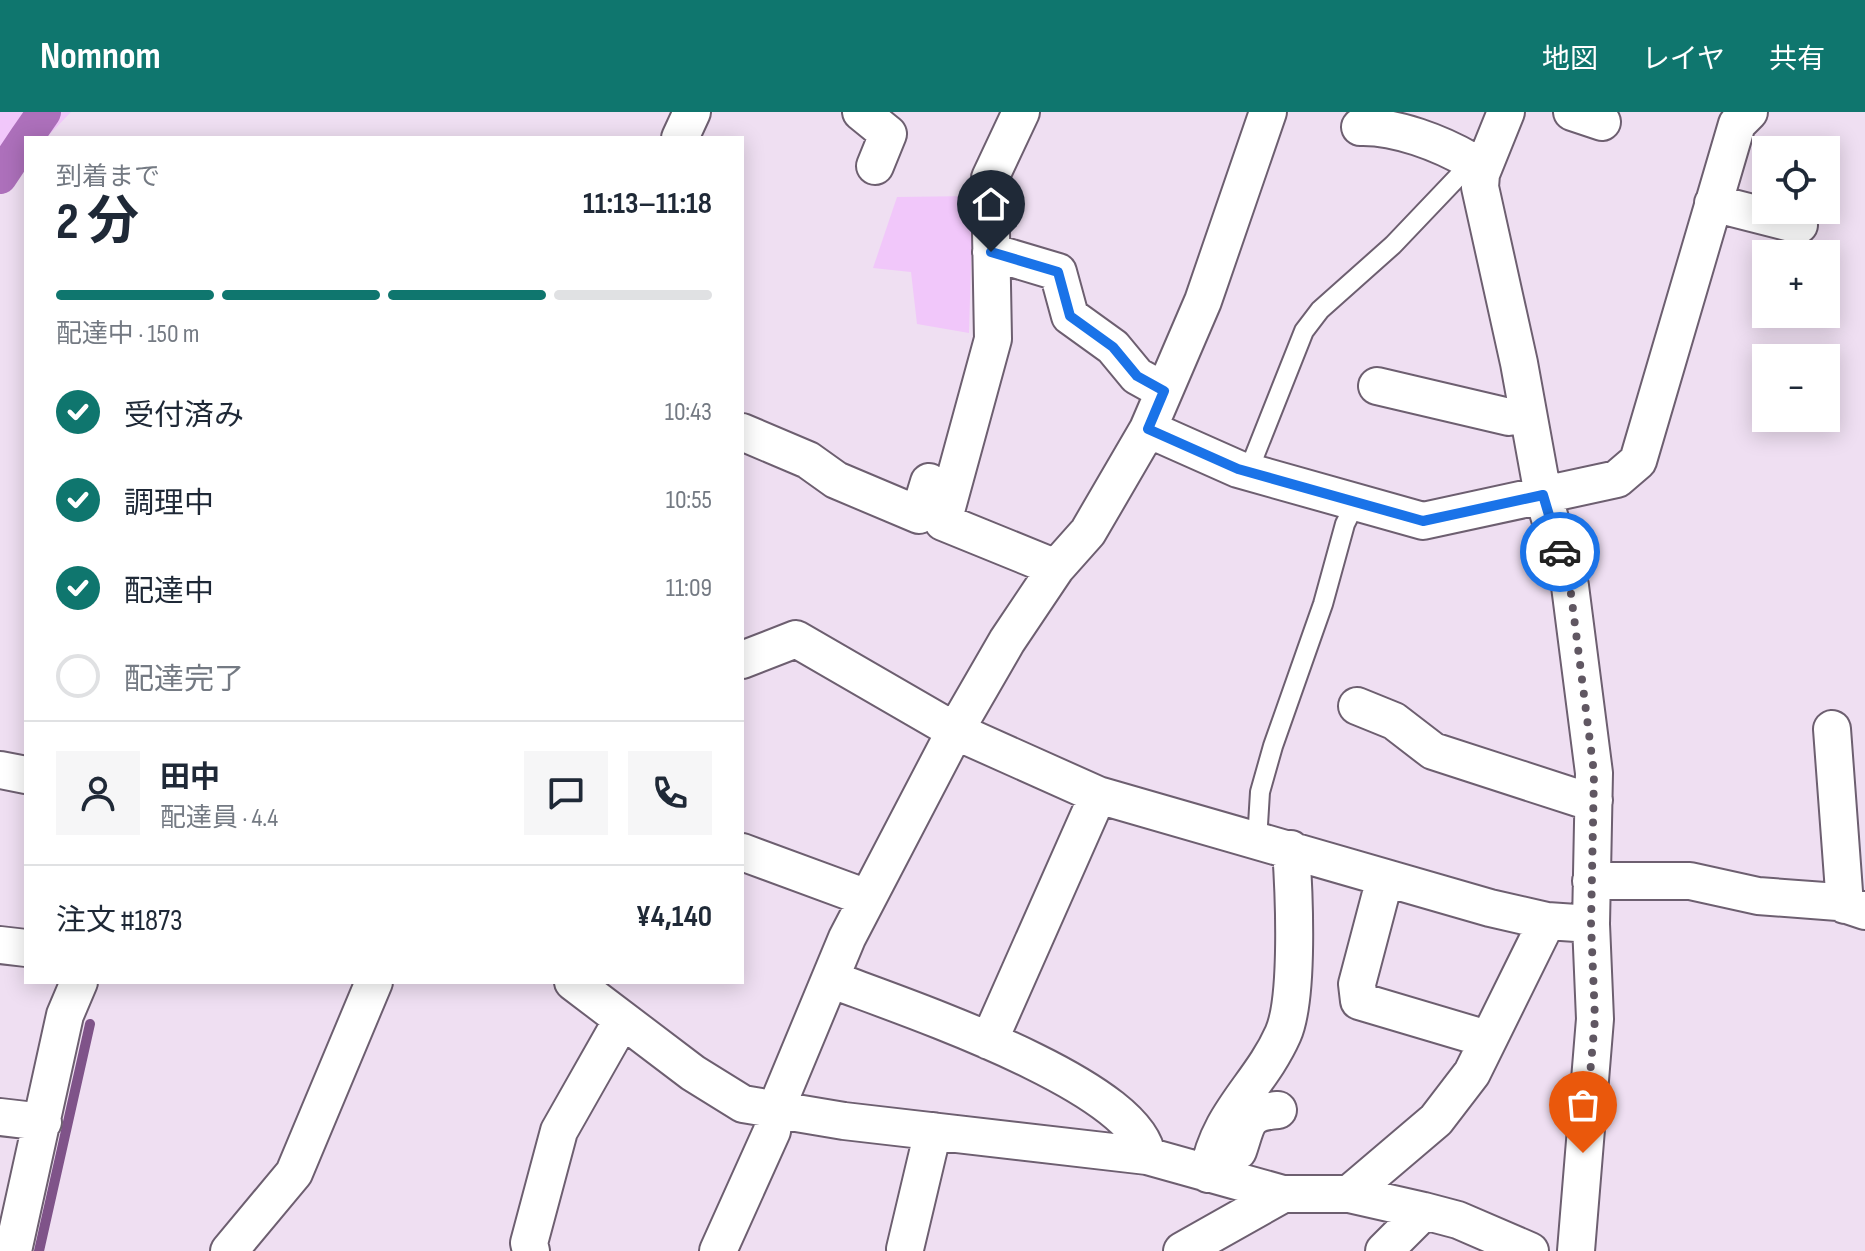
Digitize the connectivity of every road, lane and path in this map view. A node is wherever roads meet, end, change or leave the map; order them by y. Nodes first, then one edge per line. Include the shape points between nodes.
1 (692, 112) edge
2 (861, 112) edge
3 (1021, 112) edge
4 (1268, 112) edge
5 (1506, 112) edge
6 (1749, 112) edge
7 (1360, 127) dead end
8 (681, 136) edge
9 (1478, 160) junction
10 (875, 166) dead end
11 (1711, 211) junction
12 (1799, 225) dead end
13 (1763, 233) dead end
14 (991, 252) junction
15 (1377, 386) dead end
16 (1164, 391) junction
17 (1528, 413) junction
18 (1148, 429) junction
19 (744, 433) edge
20 (1248, 472) junction
21 (929, 482) dead end
22 (1543, 495) junction
23 (1356, 502) junction
24 (1056, 568) junction
25 (744, 659) edge
26 (1357, 706) dead end
27 (1832, 729) dead end
28 (955, 731) junction
29 (0, 770) edge
30 (24, 775) edge
31 (1098, 795) junction
32 (1594, 800) junction
33 (1824, 829) dead end
34 (1274, 845) junction
35 (744, 853) edge
36 (1385, 878) junction
37 (1591, 881) junction
38 (867, 898) junction
39 (1847, 906) edge
40 (1547, 921) junction
41 (1591, 924) junction
42 (0, 945) edge
43 (24, 948) edge
44 (830, 979) junction
45 (78, 984) edge
46 (373, 984) edge
47 (576, 984) edge
48 (622, 1020) junction
49 (1487, 1039) junction
50 (989, 1041) junction
51 (1278, 1110) dead end
52 (775, 1111) junction
53 (0, 1117) edge
54 (43, 1122) junction
55 (933, 1131) junction
56 (1147, 1156) junction
57 (1218, 1177) junction
58 (1283, 1194) junction
59 (1349, 1194) junction
60 (1424, 1211) junction
61 (905, 1249) dead end
62 (13, 1251) edge
63 (229, 1251) edge
64 (531, 1251) edge
65 (718, 1251) edge
66 (1182, 1251) edge
67 (1384, 1251) edge
68 (1530, 1251) edge
69 (1576, 1251) edge

1 - 8 street
2 - 10 street via 888,134
3 - 14 street via 990,178
4 - 16 street via 1203,301
5 - 9 street
6 - 11 street via 1737,124
7 - 9 street via 1410,135
9 - 17 street via 1482,201
9 - 20 lane via 1304,331
11 - 12 street
11 - 13 street
11 - 22 street via 1638,461 1617,479
14 - 16 street via 1058,272 1070,316 1113,347 1137,376
14 - 24 street via 992,349 943,522
15 - 17 street via 1509,417
16 - 18 street
17 - 22 street
18 - 20 street
18 - 24 street via 1088,532
19 - 21 street via 919,515
20 - 23 street
22 - 23 street via 1423,521
22 - 32 street via 1570,586
23 - 34 lane via 1260,792
24 - 28 street
25 - 28 street via 796,639
26 - 32 street via 1394,721 1433,751
27 - 39 street
28 - 31 street
28 - 38 street
29 - 30 street
31 - 34 street
31 - 50 street
32 - 37 street
33 - 39 street
34 - 36 street
34 - 57 street via 1295,899 1290,1007 1284,1031 1219,1132
35 - 38 street
36 - 40 street
36 - 49 street via 1357,984 1359,1001
37 - 39 street via 1690,881 1758,896
37 - 41 street
38 - 44 street
40 - 41 street
40 - 49 street
41 - 69 street via 1595,1019
42 - 43 street
44 - 50 street
44 - 52 street
45 - 54 street via 65,1015
46 - 63 street via 294,1173
47 - 48 street
48 - 52 street via 743,1104
48 - 64 street via 559,1131
49 - 59 street via 1472,1073 1436,1120
50 - 56 street via 1071,1079 1123,1116 1140,1136
51 - 57 street via 1251,1116
52 - 55 street
52 - 65 street via 772,1131
53 - 54 street
54 - 62 street
55 - 56 street
55 - 61 street
56 - 57 street
57 - 58 street
58 - 59 street
58 - 66 street
59 - 60 street
60 - 67 street
60 - 68 street

